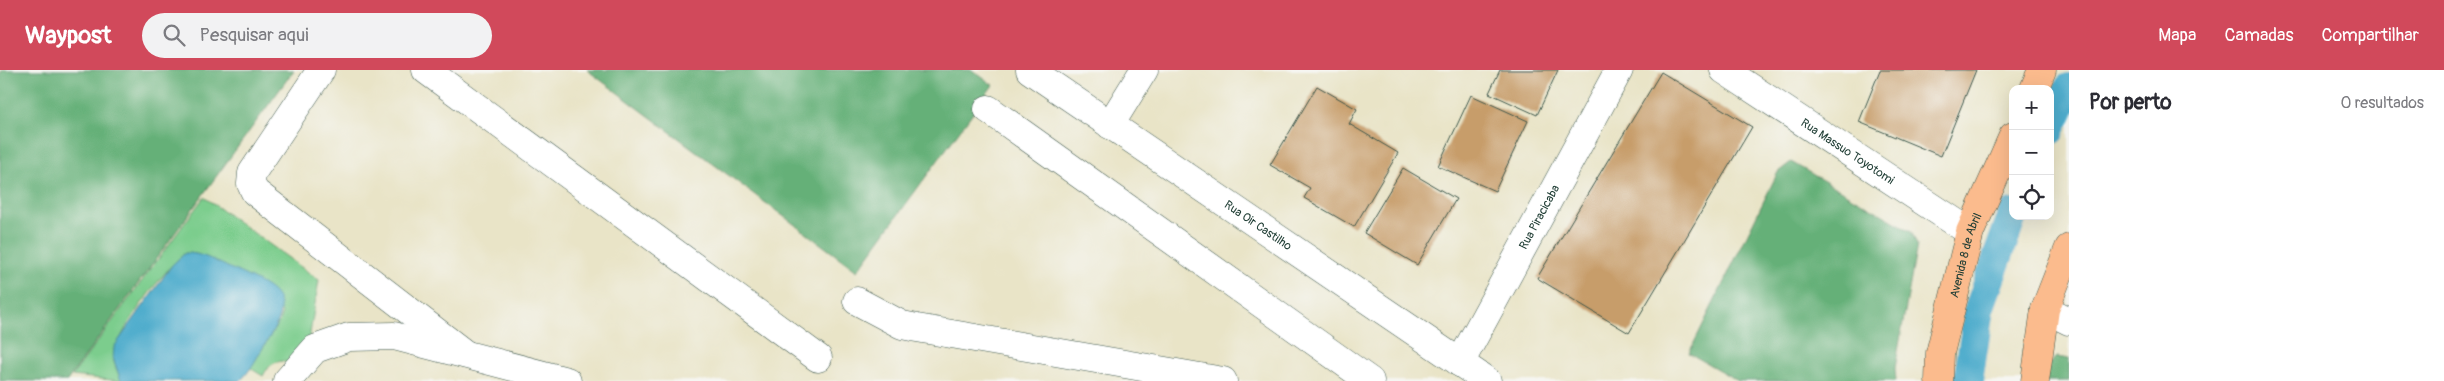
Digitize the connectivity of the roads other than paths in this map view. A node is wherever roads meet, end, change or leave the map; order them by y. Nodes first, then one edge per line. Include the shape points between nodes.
1 (321, 70) edge
2 (426, 70) edge
3 (1030, 70) edge
4 (1144, 70) edge
5 (1618, 70) edge
6 (1724, 70) edge
7 (2042, 70) edge
8 (2036, 85) edge
9 (988, 109) dead end
10 (1110, 125) junction
11 (2009, 145) edge
12 (1970, 232) junction
13 (2069, 248) edge
14 (857, 301) dead end
15 (2057, 315) edge
16 (465, 354) junction
17 (818, 358) dead end
18 (1460, 363) junction
19 (1354, 377) edge
20 (287, 381) edge
21 (567, 381) edge
22 (1223, 381) edge
23 (1487, 381) edge
24 (1939, 381) edge
25 (2036, 381) edge

1 - 16 street via 252,173 254,192
2 - 17 street
3 - 10 street, Rua Oir Castilho
4 - 10 street
5 - 18 street, Rua Piracicaba
6 - 12 street, Rua Massuo Toyotomi
7 - 8 main road
9 - 19 street
10 - 18 street, Rua Oir Castilho
11 - 12 main road, Avenida 8 de Abril
12 - 24 main road, Avenida 8 de Abril via 1940,353
13 - 15 main road
14 - 22 street via 902,325
15 - 25 main road
16 - 20 street via 394,336 349,337 315,349
16 - 21 street
18 - 23 street, Rua Oir Castilho

